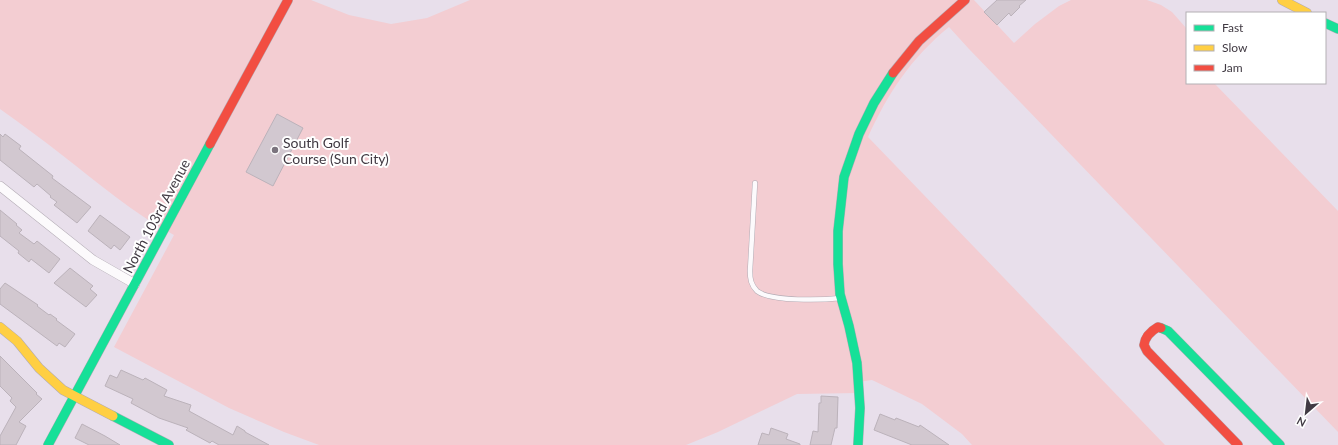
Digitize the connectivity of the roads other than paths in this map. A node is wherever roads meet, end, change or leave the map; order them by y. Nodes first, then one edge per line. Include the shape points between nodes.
1 (288, 0) edge
2 (965, 0) edge
3 (1282, 0) edge
4 (1305, 12) edge
5 (1326, 23) edge
6 (1338, 29) edge
7 (755, 183) dead end
8 (0, 186) edge
9 (135, 284) junction
10 (841, 298) junction
11 (0, 327) edge
12 (75, 396) junction
13 (48, 445) edge
14 (168, 445) edge
15 (858, 445) edge
16 (1238, 445) edge
17 (1280, 445) edge

1 - 9 street, North 103rd Avenue
2 - 10 street via 924,37 894,70 859,134 844,177 839,210 838,264
3 - 4 street
5 - 6 street
7 - 10 lane via 750,271 753,286 765,295 782,298
8 - 9 street via 93,260
9 - 12 street, North 103rd Avenue
10 - 15 street via 857,363 860,408
11 - 12 street via 17,341 63,390
12 - 13 street, North 103rd Avenue
12 - 14 street
16 - 17 street via 1147,351 1145,340 1155,328 1168,331

